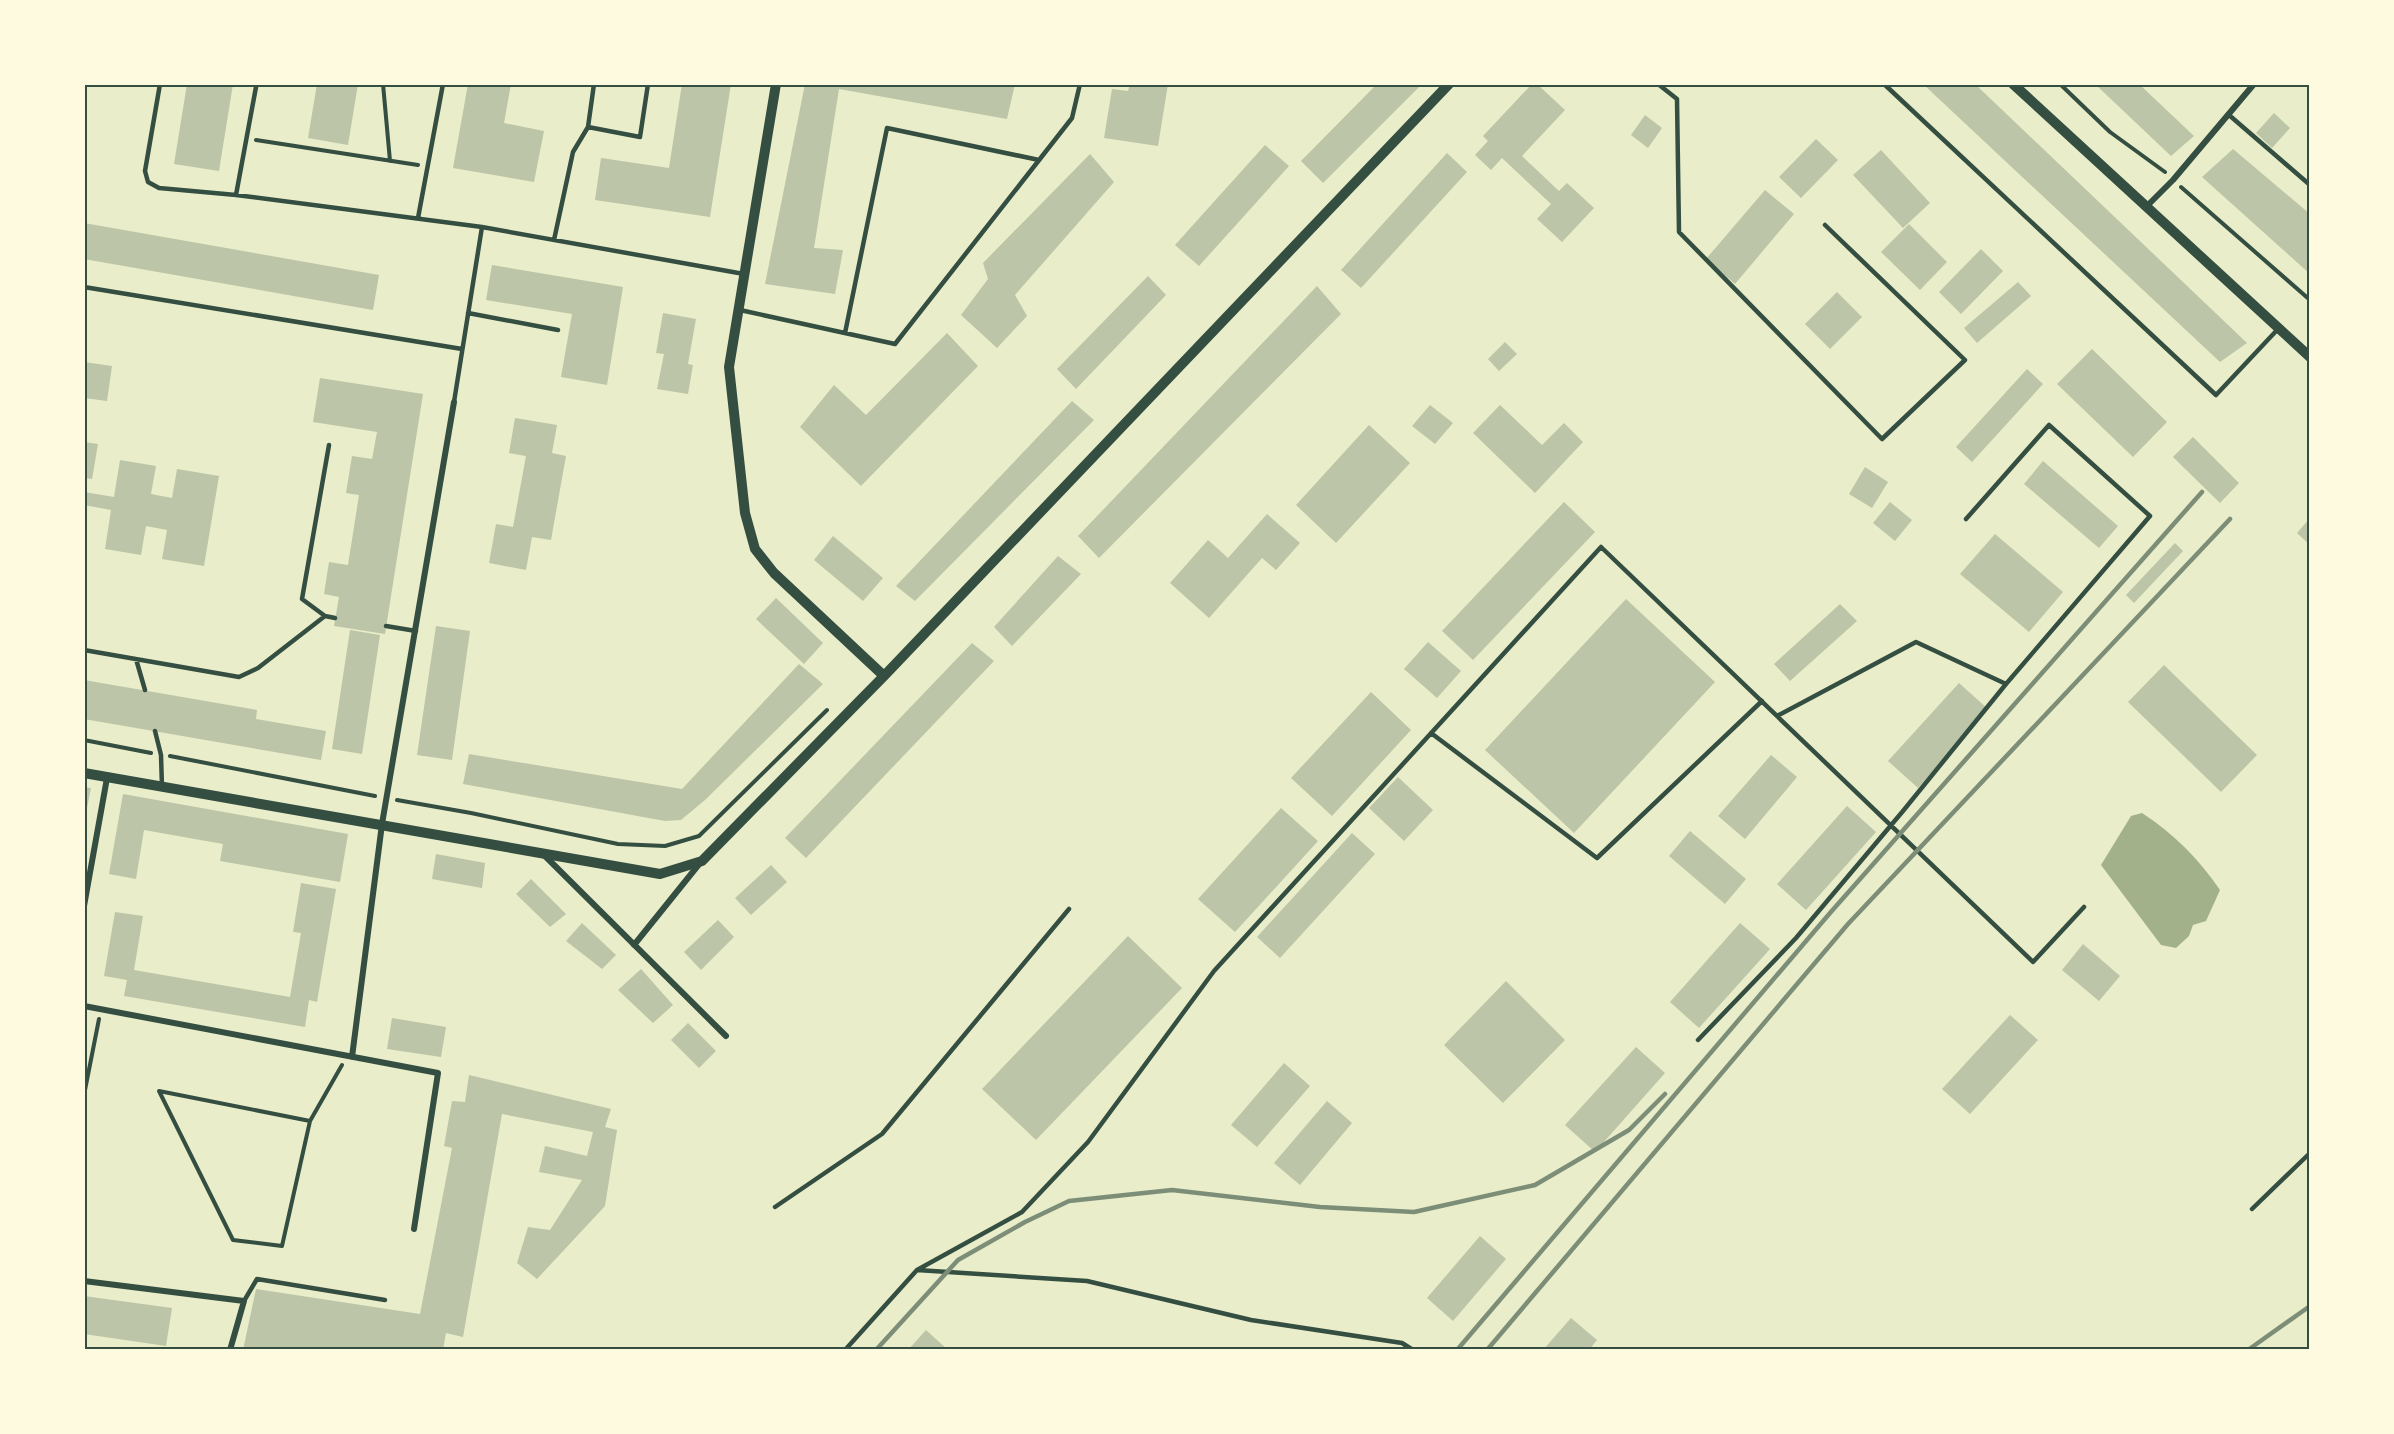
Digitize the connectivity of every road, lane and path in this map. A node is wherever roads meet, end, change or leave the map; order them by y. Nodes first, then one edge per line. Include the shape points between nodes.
1 (160, 84) edge
2 (383, 84) edge
3 (443, 84) edge
4 (594, 84) edge
5 (648, 84) edge
6 (776, 84) edge
7 (1080, 84) edge
8 (1449, 84) edge
9 (1658, 84) edge
10 (1884, 84) edge
11 (2013, 84) edge
12 (2060, 84) edge
13 (2254, 84) edge
14 (256, 87) dead end
15 (2229, 115) junction
16 (588, 127) junction
17 (246, 138) junction
18 (1039, 160) junction
19 (390, 161) junction
20 (428, 166) junction
21 (2173, 180) junction
22 (2310, 185) edge
23 (236, 195) junction
24 (2146, 207) junction
25 (418, 218) junction
26 (1826, 225) dead end
27 (482, 227) junction
28 (554, 240) junction
29 (744, 274) junction
30 (84, 287) edge
31 (2310, 300) edge
32 (738, 309) junction
33 (468, 313) junction
34 (2278, 329) junction
35 (558, 330) dead end
36 (845, 333) junction
37 (462, 349) junction
38 (2310, 357) edge
39 (453, 402) joint
40 (329, 445) dead end
41 (1966, 519) dead end
42 (325, 616) junction
43 (335, 618) dead end
44 (386, 626) dead end
45 (416, 631) junction
46 (84, 650) edge
47 (136, 659) junction
48 (884, 676) junction
49 (2006, 684) junction
50 (145, 690) dead end
51 (1762, 701) junction
52 (1778, 716) junction
53 (155, 731) dead end
54 (1431, 733) junction
55 (84, 740) edge
56 (161, 755) junction
57 (84, 773) edge
58 (107, 778) junction
59 (162, 787) junction
60 (387, 799) junction
61 (382, 824) junction
62 (1891, 825) junction
63 (664, 846) dead end
64 (543, 853) junction
65 (702, 861) junction
66 (84, 906) edge
67 (2084, 907) dead end
68 (1070, 909) dead end
69 (634, 945) junction
70 (84, 1006) edge
71 (101, 1009) junction
72 (726, 1036) dead end
73 (1698, 1040) dead end
74 (349, 1057) junction
75 (84, 1095) edge
76 (310, 1121) junction
77 (2310, 1153) edge
78 (775, 1207) dead end
79 (2253, 1209) dead end
80 (414, 1229) dead end
81 (917, 1270) junction
82 (84, 1281) edge
83 (385, 1300) dead end
84 (244, 1301) junction
85 (230, 1350) edge
86 (845, 1350) edge
87 (1413, 1350) edge

1 - 23 lane via 144,171 148,182 159,188
2 - 19 path
3 - 20 lane
4 - 16 lane
5 - 16 lane via 640,137
6 - 29 street
7 - 18 lane via 1072,118
8 - 48 street
9 - 26 lane via 1677,99 1679,232 1882,439 1965,360
10 - 34 lane via 2216,395
11 - 24 street
12 - 21 path via 2110,132
13 - 15 street
14 - 17 lane
15 - 21 street
15 - 22 lane
16 - 28 lane via 573,152
17 - 19 path
17 - 23 lane
18 - 36 lane via 895,344
18 - 36 lane via 887,128
19 - 20 path
20 - 25 lane
21 - 24 street
21 - 31 path
23 - 25 lane
24 - 34 street
25 - 27 lane
27 - 28 lane
27 - 33 lane
28 - 29 lane
29 - 32 street
30 - 37 lane
32 - 36 lane
32 - 48 street via 729,367 744,513 751,539 774,573
33 - 35 lane
33 - 37 lane
34 - 38 street
37 - 39 lane
39 - 45 street
40 - 42 lane via 302,599
41 - 49 lane via 2049,425 2150,516
42 - 43 lane
42 - 47 lane via 258,668 239,677
44 - 45 lane
45 - 60 street
46 - 47 lane
47 - 50 lane
48 - 65 street
49 - 52 lane via 1916,642
49 - 62 lane
51 - 52 lane
51 - 54 lane via 1597,858
51 - 54 lane via 1601,547
52 - 62 lane
53 - 56 lane
54 - 81 lane via 1214,971 1088,1142 1022,1212
55 - 56 path
56 - 59 lane
56 - 60 path
57 - 58 street
58 - 59 street
58 - 66 street
59 - 61 street
60 - 61 street
60 - 63 path via 618,844
61 - 64 street
61 - 74 street
62 - 67 lane via 2032,962
62 - 73 lane via 1796,938
64 - 65 street via 660,874
64 - 69 street
65 - 69 street
68 - 78 lane via 882,1134
69 - 72 street
70 - 71 street
71 - 74 street
71 - 75 path
74 - 76 path
74 - 80 street via 438,1073
76 - 76 path via 282,1246 233,1240 159,1091
77 - 79 lane
81 - 86 lane
81 - 87 lane via 1087,1281 1251,1320 1402,1343
82 - 84 street
83 - 84 lane via 257,1279
84 - 85 street

